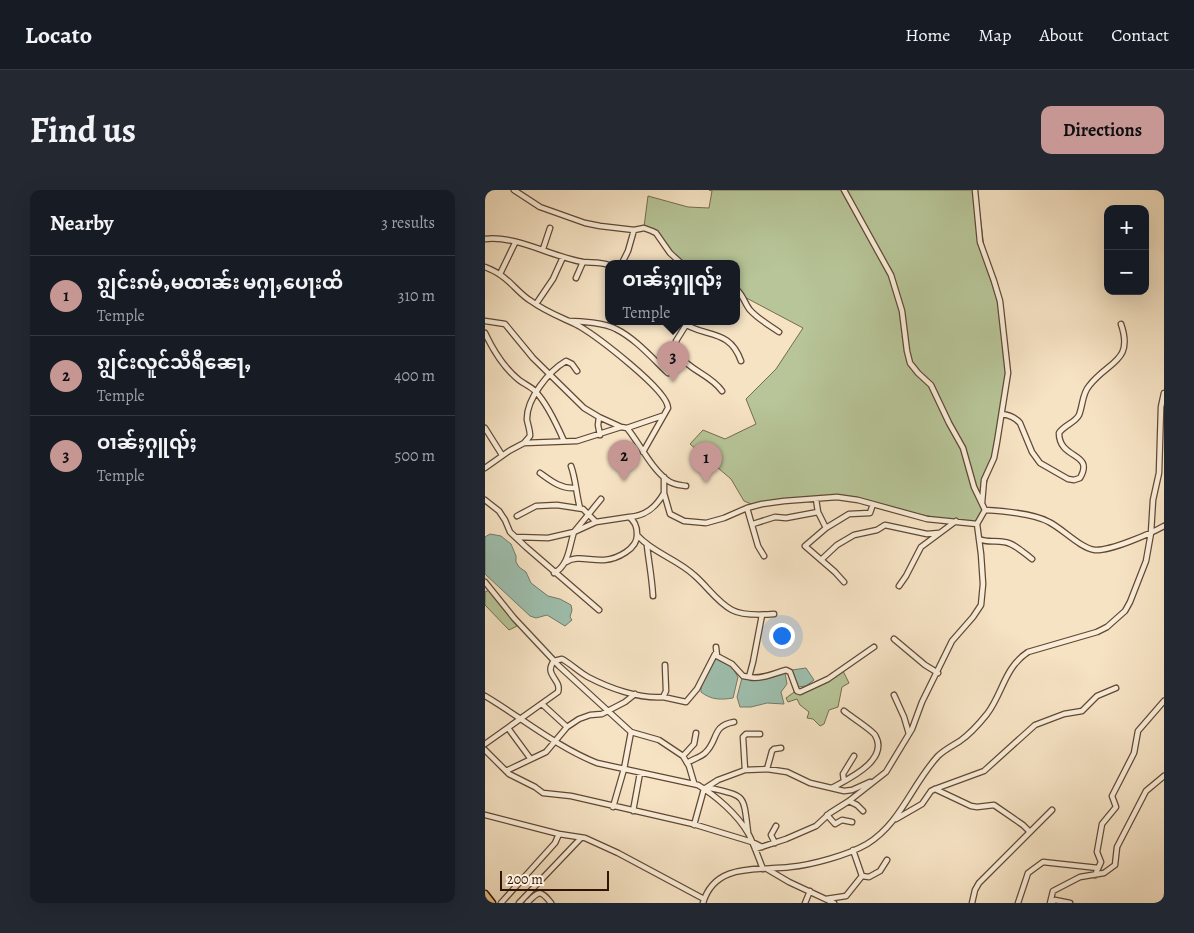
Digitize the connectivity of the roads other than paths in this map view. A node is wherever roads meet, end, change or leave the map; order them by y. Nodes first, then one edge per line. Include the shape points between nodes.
1 (514, 190) edge
2 (845, 190) edge
3 (975, 190) edge
4 (550, 228) dead end
5 (634, 230) junction
6 (486, 238) edge
7 (515, 243) junction
8 (543, 250) junction
9 (563, 258) junction
10 (623, 260) edge
11 (678, 260) edge
12 (583, 262) junction
13 (605, 264) edge
14 (485, 267) edge
15 (500, 274) junction
16 (576, 278) dead end
17 (740, 293) edge
18 (535, 304) junction
19 (485, 321) edge
20 (568, 321) junction
21 (1121, 324) dead end
22 (686, 325) joint
23 (779, 332) dead end
24 (485, 333) edge
25 (741, 361) dead end
26 (577, 371) dead end
27 (668, 373) dead end
28 (551, 375) junction
29 (536, 391) junction
30 (722, 392) dead end
31 (1164, 393) edge
32 (1003, 414) junction
33 (599, 416) junction
34 (662, 416) junction
35 (485, 428) edge
36 (621, 428) junction
37 (627, 428) junction
38 (600, 435) junction
39 (564, 441) junction
40 (523, 443) junction
41 (643, 452) junction
42 (502, 455) junction
43 (571, 466) dead end
44 (485, 468) edge
45 (540, 473) dead end
46 (664, 478) junction
47 (686, 486) dead end
48 (575, 488) junction
49 (664, 493) junction
50 (601, 499) dead end
51 (816, 499) junction
52 (485, 500) edge
53 (873, 504) junction
54 (982, 504) junction
55 (580, 508) junction
56 (747, 508) junction
57 (985, 510) junction
58 (818, 512) junction
59 (589, 514) junction
60 (517, 516) dead end
61 (629, 517) junction
62 (956, 521) junction
63 (596, 522) junction
64 (753, 524) junction
65 (977, 524) junction
66 (1164, 526) edge
67 (826, 528) junction
68 (573, 532) junction
69 (939, 533) junction
70 (1151, 533) junction
71 (637, 535) junction
72 (516, 537) junction
73 (979, 539) junction
74 (647, 546) junction
75 (764, 556) dead end
76 (1032, 559) dead end
77 (821, 560) junction
78 (566, 562) junction
79 (554, 573) junction
80 (485, 582) edge
81 (844, 582) dead end
82 (899, 586) dead end
83 (653, 596) dead end
84 (599, 610) dead end
85 (774, 614) dead end
86 (762, 615) junction
87 (894, 639) dead end
88 (715, 646) dead end
89 (874, 647) dead end
90 (715, 654) junction
91 (555, 660) junction
92 (665, 665) dead end
93 (937, 673) junction
94 (749, 677) junction
95 (1116, 688) dead end
96 (635, 694) junction
97 (894, 695) dead end
98 (485, 696) edge
99 (663, 697) junction
100 (1164, 701) edge
101 (541, 704) junction
102 (608, 710) junction
103 (843, 711) dead end
104 (522, 719) junction
105 (735, 722) dead end
106 (567, 727) junction
107 (508, 728) junction
108 (631, 732) junction
109 (696, 733) dead end
110 (760, 734) dead end
111 (909, 734) junction
112 (555, 741) junction
113 (485, 744) edge
114 (781, 748) dead end
115 (485, 750) edge
116 (683, 756) junction
117 (855, 756) dead end
118 (530, 758) junction
119 (687, 763) junction
120 (624, 769) junction
121 (767, 769) junction
122 (745, 770) junction
123 (506, 771) junction
124 (640, 772) junction
125 (1164, 776) edge
126 (876, 780) junction
127 (844, 781) junction
128 (694, 783) junction
129 (706, 788) junction
130 (832, 788) junction
131 (935, 789) junction
132 (849, 800) junction
133 (613, 807) junction
134 (1052, 810) dead end
135 (633, 811) junction
136 (863, 811) dead end
137 (485, 815) edge
138 (827, 816) junction
139 (895, 820) junction
140 (852, 822) dead end
141 (694, 825) junction
142 (776, 826) dead end
143 (1030, 832) junction
144 (748, 833) junction
145 (559, 834) junction
146 (581, 838) junction
147 (752, 842) junction
148 (775, 844) junction
149 (761, 847) junction
150 (755, 849) junction
151 (853, 850) junction
152 (887, 860) dead end
153 (1098, 868) junction
154 (765, 869) junction
155 (1095, 875) junction
156 (862, 876) junction
157 (810, 892) junction
158 (485, 894) edge
159 (825, 899) junction
160 (704, 901) edge
161 (493, 903) edge
162 (502, 903) edge
163 (519, 903) edge
164 (527, 903) edge
165 (551, 903) edge
166 (805, 903) edge
167 (835, 903) edge
168 (972, 903) edge
169 (1018, 903) edge
170 (1050, 903) edge
171 (1070, 903) edge

1 - 5 street via 540,207 571,218
2 - 54 street via 894,283 910,363 931,385 963,448
3 - 32 street via 980,242 1000,301 1008,373
4 - 8 street
5 - 10 street
5 - 11 street via 644,228 656,233
6 - 7 street
7 - 8 street
7 - 15 street
8 - 9 street
9 - 12 street
9 - 18 street
12 - 13 street
12 - 16 street
14 - 15 street
15 - 18 street
17 - 23 street via 751,311
18 - 20 street
19 - 28 street via 505,324
20 - 27 street via 615,328
20 - 34 street via 605,344 659,392 668,402
21 - 32 street via 1125,349 1089,386 1083,394 1079,415 1059,433 1064,449 1078,456 1083,464 1080,478 1068,478 1040,463 1017,419
22 - 25 street via 727,340 734,345
22 - 30 street via 676,340 681,357 717,384
24 - 29 street via 502,362 519,380
26 - 28 street via 566,361
28 - 29 street
28 - 33 street via 584,408
29 - 39 street
29 - 40 street via 527,418 530,436
31 - 70 street
32 - 54 street via 994,458 984,480
33 - 36 street
33 - 38 street
34 - 37 street
34 - 41 street
35 - 42 street
36 - 37 street
36 - 38 street
37 - 41 street
38 - 39 street
39 - 40 street
40 - 42 street
41 - 46 street
42 - 44 street
43 - 48 street
45 - 48 street via 559,486
46 - 47 street
46 - 49 street
48 - 55 street
49 - 56 street via 670,514 685,521 706,523
49 - 61 street via 643,515
50 - 59 street
51 - 53 street via 837,497
51 - 56 street via 783,500
51 - 58 street
52 - 72 street via 499,512
53 - 62 street via 927,519
53 - 67 street via 870,513 849,514
54 - 57 street
55 - 59 street
55 - 60 street via 536,506
56 - 64 street
57 - 65 street
57 - 70 street via 1048,521 1096,550
58 - 64 street via 775,517
58 - 67 street
59 - 63 street
59 - 68 street
61 - 63 street
61 - 71 street via 635,523
62 - 65 street
62 - 69 street
63 - 68 street
64 - 75 street
65 - 73 street
66 - 70 street
67 - 77 street via 805,546
68 - 72 street via 548,538
68 - 78 street
69 - 77 street via 927,534 885,525 854,535
69 - 82 street via 921,547
70 - 139 street via 1146,561 1130,602 1119,618 1097,632 1028,652 1019,658 1005,677 987,713 975,728 939,756
71 - 74 street
71 - 78 street via 633,548 611,558 572,558
72 - 79 street
73 - 76 street via 1009,543
73 - 93 street via 983,584 981,605 952,640
74 - 83 street
74 - 86 street via 693,574 732,610
77 - 81 street
78 - 79 street
79 - 84 street
80 - 91 street
85 - 86 street
86 - 94 street
87 - 93 street
88 - 90 street
89 - 94 street via 828,679 800,692 786,670 759,678
90 - 94 street via 732,664 743,676
90 - 99 street via 690,698 681,702
91 - 96 street via 562,659 589,677
91 - 101 street via 550,670 559,689
91 - 102 street
92 - 99 street via 666,690
93 - 111 street
95 - 131 street via 1097,696 1082,711 1064,714 1035,726 984,771
96 - 99 street
96 - 102 street
97 - 111 street
98 - 104 street
100 - 153 street via 1138,731 1134,753 1112,796 1116,807 1102,824
101 - 104 street
101 - 106 street
102 - 106 street via 579,719
102 - 108 street
103 - 127 street via 874,734 877,744 877,752 870,763
104 - 107 street
104 - 112 street
105 - 119 street via 722,725 704,755
106 - 112 street
107 - 113 street
107 - 118 street
108 - 116 street via 659,740
108 - 120 street
109 - 116 street via 694,744
110 - 122 street via 743,737
111 - 126 street via 886,772
112 - 118 street via 546,752
112 - 120 street via 591,761
114 - 121 street via 772,751
115 - 123 street
116 - 119 street
117 - 127 street via 843,774
118 - 123 street
119 - 128 street
120 - 124 street
120 - 133 street
121 - 122 street
121 - 130 street via 787,772 810,783
122 - 129 street
123 - 133 street via 543,793 571,796
124 - 128 street
124 - 135 street
125 - 155 street via 1146,791 1117,847 1115,865 1105,873
126 - 130 street via 848,791
126 - 132 street
127 - 130 street
128 - 129 street
129 - 141 street
129 - 144 street
129 - 144 street via 737,795 744,802
131 - 139 street via 922,804
131 - 143 street via 971,806 994,805
132 - 136 street
132 - 138 street
133 - 135 street
134 - 143 street
135 - 141 street
137 - 145 street
138 - 140 street via 835,824 842,820
138 - 148 street via 816,826
139 - 151 street via 868,843
141 - 147 street
142 - 148 street via 771,835
143 - 168 street via 979,883
144 - 147 street
145 - 146 street
145 - 162 street via 555,843
146 - 160 street via 618,853
146 - 163 street
147 - 149 street
147 - 150 street
148 - 149 street
149 - 150 street
150 - 154 street
151 - 154 street via 812,863
151 - 156 street
152 - 156 street via 881,871 869,877
153 - 155 street
153 - 169 street via 1043,862 1028,873
154 - 157 street
154 - 160 street via 741,870 725,875 708,891
155 - 170 street via 1080,877 1053,892
156 - 159 street via 846,896
157 - 159 street
157 - 166 street
158 - 161 highway
159 - 167 street
164 - 165 street via 540,893
170 - 171 street via 1055,900

